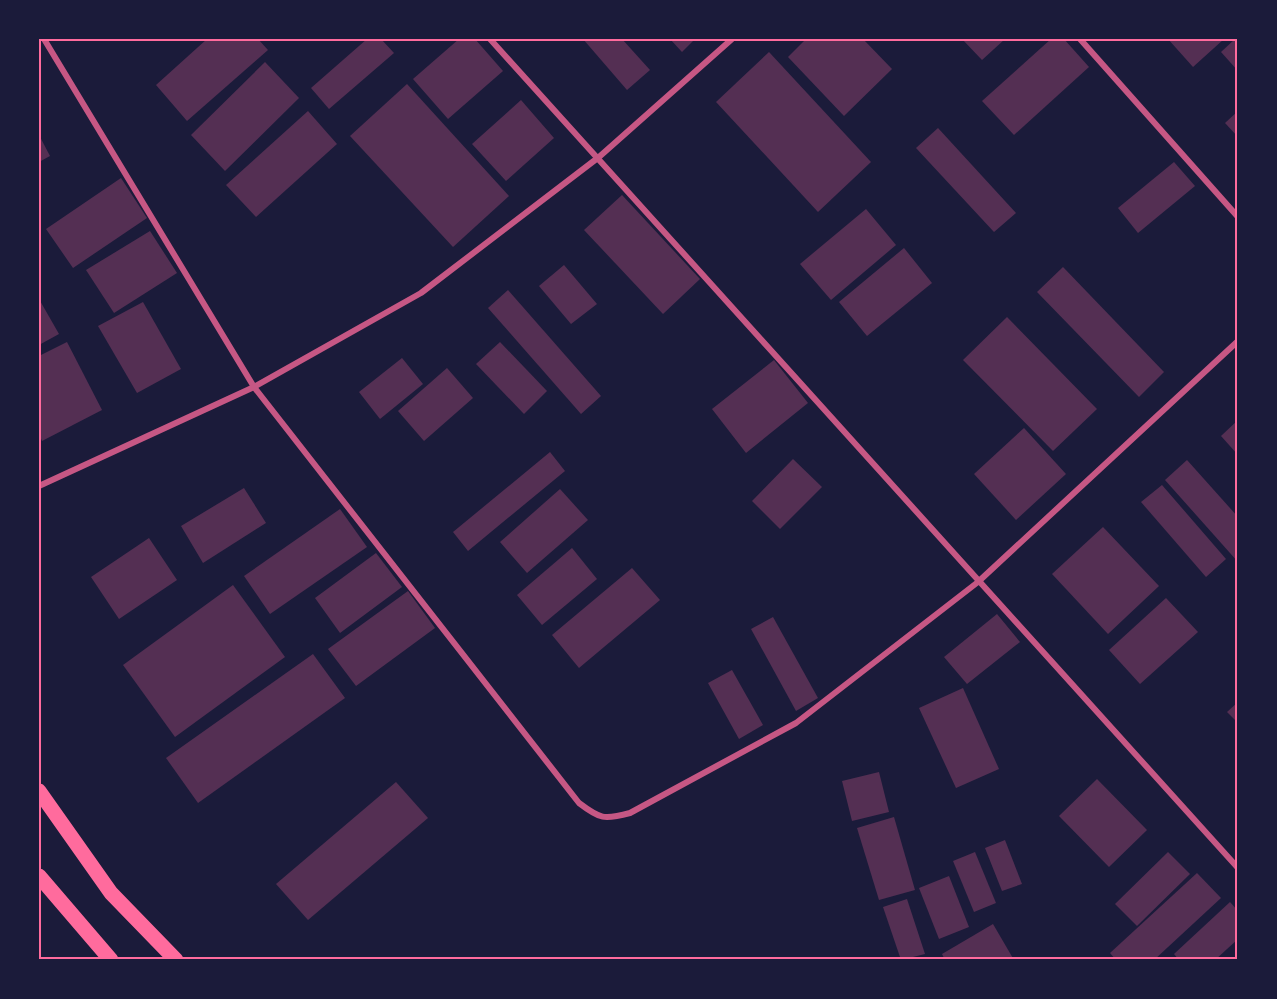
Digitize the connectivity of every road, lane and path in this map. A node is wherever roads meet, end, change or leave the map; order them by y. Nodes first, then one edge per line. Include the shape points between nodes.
1 (44, 39) edge
2 (490, 39) edge
3 (732, 39) edge
4 (1080, 39) edge
5 (598, 157) junction
6 (1238, 217) edge
7 (1238, 341) edge
8 (254, 387) junction
9 (39, 486) edge
10 (978, 582) junction
11 (39, 791) edge
12 (1238, 868) edge
13 (39, 876) edge
14 (111, 960) edge
15 (176, 960) edge

1 - 8 street
2 - 5 street
3 - 5 street
4 - 6 street
5 - 8 street via 421,293
5 - 10 street
7 - 10 street
8 - 9 street
8 - 10 street via 579,803 595,815 612,818 630,813 796,723
10 - 12 street
11 - 15 main road via 111,893
13 - 14 main road

